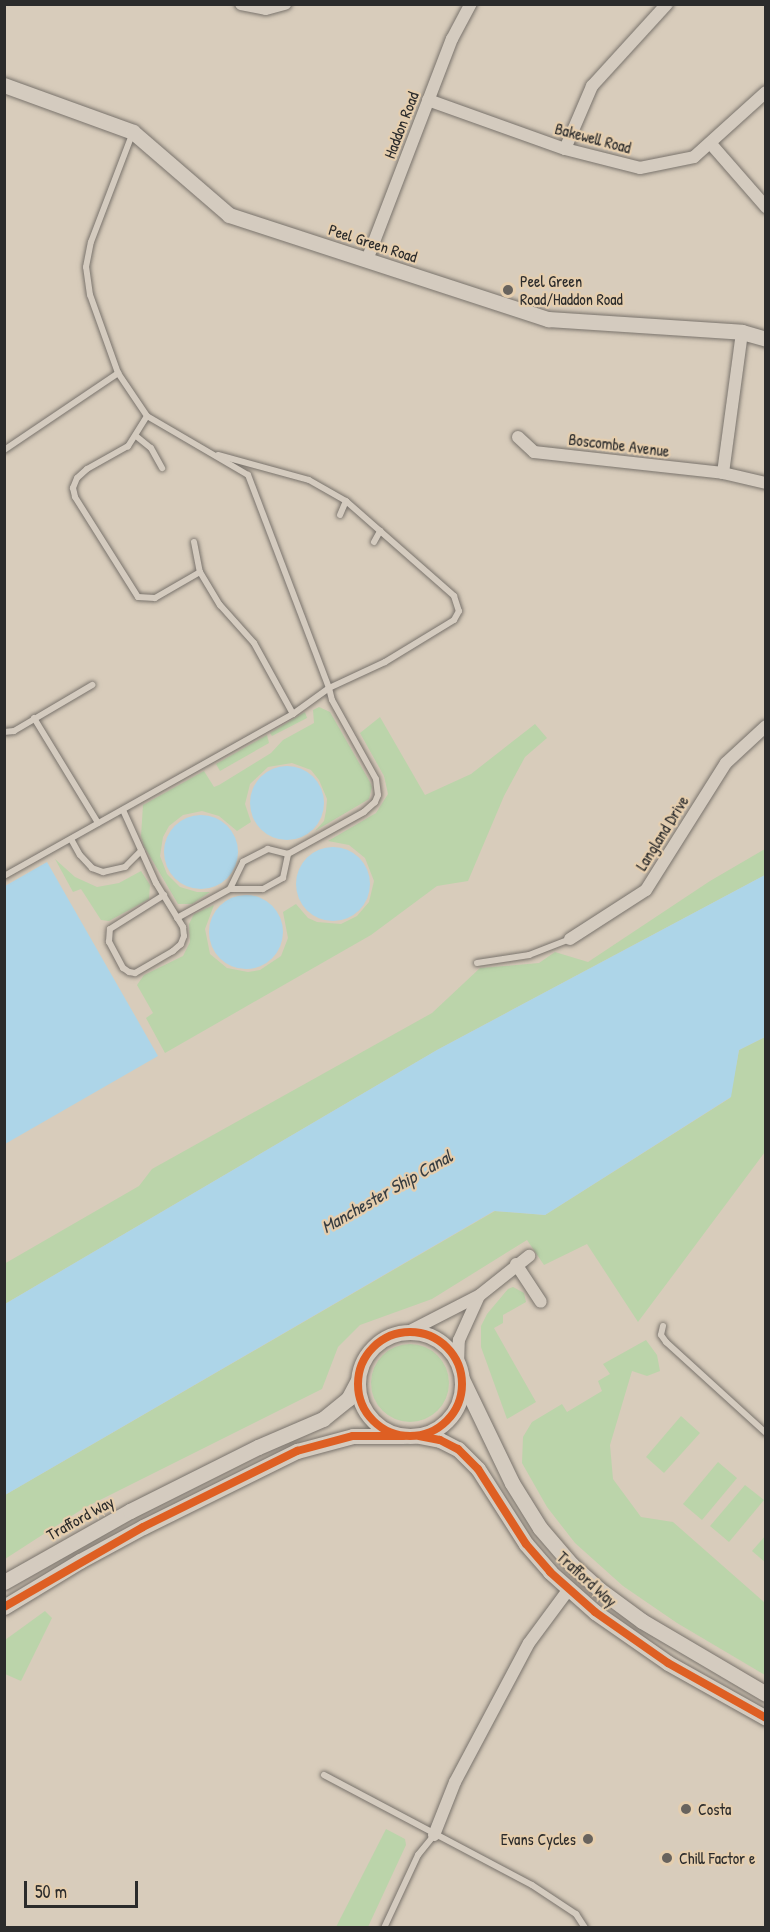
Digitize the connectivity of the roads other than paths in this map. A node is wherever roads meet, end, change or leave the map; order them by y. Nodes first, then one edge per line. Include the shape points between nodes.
1 (241, 4) edge
2 (285, 4) edge
3 (471, 4) edge
4 (667, 4) edge
5 (4, 85) edge
6 (765, 92) edge
7 (428, 100) junction
8 (133, 132) junction
9 (711, 144) junction
10 (565, 149) junction
11 (765, 207) edge
12 (367, 260) junction
13 (742, 332) junction
14 (765, 339) edge
15 (118, 373) junction
16 (147, 416) junction
17 (136, 436) junction
18 (518, 437) dead end
19 (4, 450) edge
20 (209, 452) junction
21 (162, 468) dead end
22 (723, 473) junction
23 (765, 483) edge
24 (346, 501) junction
25 (339, 515) dead end
26 (380, 531) junction
27 (194, 542) dead end
28 (374, 542) dead end
29 (200, 572) junction
30 (92, 685) dead end
31 (329, 688) junction
32 (293, 714) junction
33 (34, 718) junction
34 (765, 726) edge
35 (4, 732) edge
36 (123, 810) junction
37 (98, 823) junction
38 (71, 839) junction
39 (141, 851) junction
40 (288, 854) junction
41 (4, 876) edge
42 (230, 889) junction
43 (164, 896) junction
44 (177, 918) junction
45 (570, 939) joint
46 (477, 963) dead end
47 (529, 1256) dead end
48 (516, 1264) junction
49 (480, 1295) junction
50 (541, 1302) dead end
51 (663, 1326) dead end
52 (408, 1332) junction
53 (460, 1371) junction
54 (357, 1382) junction
55 (765, 1433) edge
56 (411, 1436) junction
57 (4, 1582) edge
58 (569, 1589) junction
59 (4, 1607) edge
60 (765, 1694) edge
61 (765, 1718) edge
62 (324, 1775) dead end
63 (434, 1835) junction
64 (384, 1928) edge
65 (585, 1928) edge

1 - 2 street via 266,9
3 - 7 street, Haddon Road via 452,39
4 - 10 street via 592,86
5 - 8 street, Peel Green Road
6 - 9 street, Bakewell Road
7 - 10 street, Bakewell Road
7 - 12 street, Haddon Road
8 - 12 street, Peel Green Road via 229,215
8 - 15 lane via 91,242 86,267 90,295
9 - 10 street, Bakewell Road via 694,157 640,168
9 - 11 street
12 - 13 street, Peel Green Road via 548,319
13 - 14 street, Peel Green Road
13 - 22 street
15 - 16 lane
15 - 19 lane
16 - 17 lane
16 - 20 lane
17 - 21 lane via 151,448
17 - 29 lane via 128,446 77,478 75,497 138,597 155,598
18 - 22 street, Boscombe Avenue via 534,452
20 - 24 lane via 309,480
20 - 31 lane via 248,475
22 - 23 street, Boscombe Avenue
24 - 25 lane
24 - 26 lane
26 - 28 lane
26 - 31 lane via 454,596 458,616 385,662
27 - 29 lane
29 - 32 lane via 220,606 254,643
30 - 33 lane
31 - 32 lane
31 - 40 lane via 376,779 378,795 364,812
32 - 36 lane
33 - 35 lane
33 - 37 lane
34 - 45 street, Langland Drive via 726,763 646,890
36 - 37 lane
36 - 39 lane
37 - 38 lane
38 - 39 lane via 92,868 103,872 125,867
38 - 41 lane
39 - 43 lane
40 - 42 lane via 268,849 243,862
40 - 42 lane via 283,878 263,889
42 - 44 lane
43 - 44 lane
43 - 44 lane via 110,929 109,942 123,968 135,973 181,945 183,927
45 - 46 lane via 529,955
47 - 48 street
48 - 49 street
48 - 50 street
49 - 52 street
49 - 53 street via 459,1340
51 - 55 lane via 661,1335 666,1342
52 - 53 street via 438,1340 450,1350
52 - 54 street via 392,1335 373,1348 360,1367
53 - 56 street via 461,1395 456,1410 434,1431
53 - 60 street, Trafford Way via 512,1483 540,1528 571,1564 642,1621
54 - 56 street via 365,1412 382,1428
54 - 57 street, Trafford Way via 348,1399 322,1419 130,1511
56 - 58 street, Trafford Way via 440,1440 458,1449 478,1469 526,1544
56 - 59 street via 353,1436 315,1445 265,1466 80,1561
58 - 61 street, Trafford Way via 668,1663
58 - 63 street via 529,1643 455,1782
62 - 63 lane
63 - 64 lane via 418,1856
63 - 65 lane via 532,1885 576,1914

